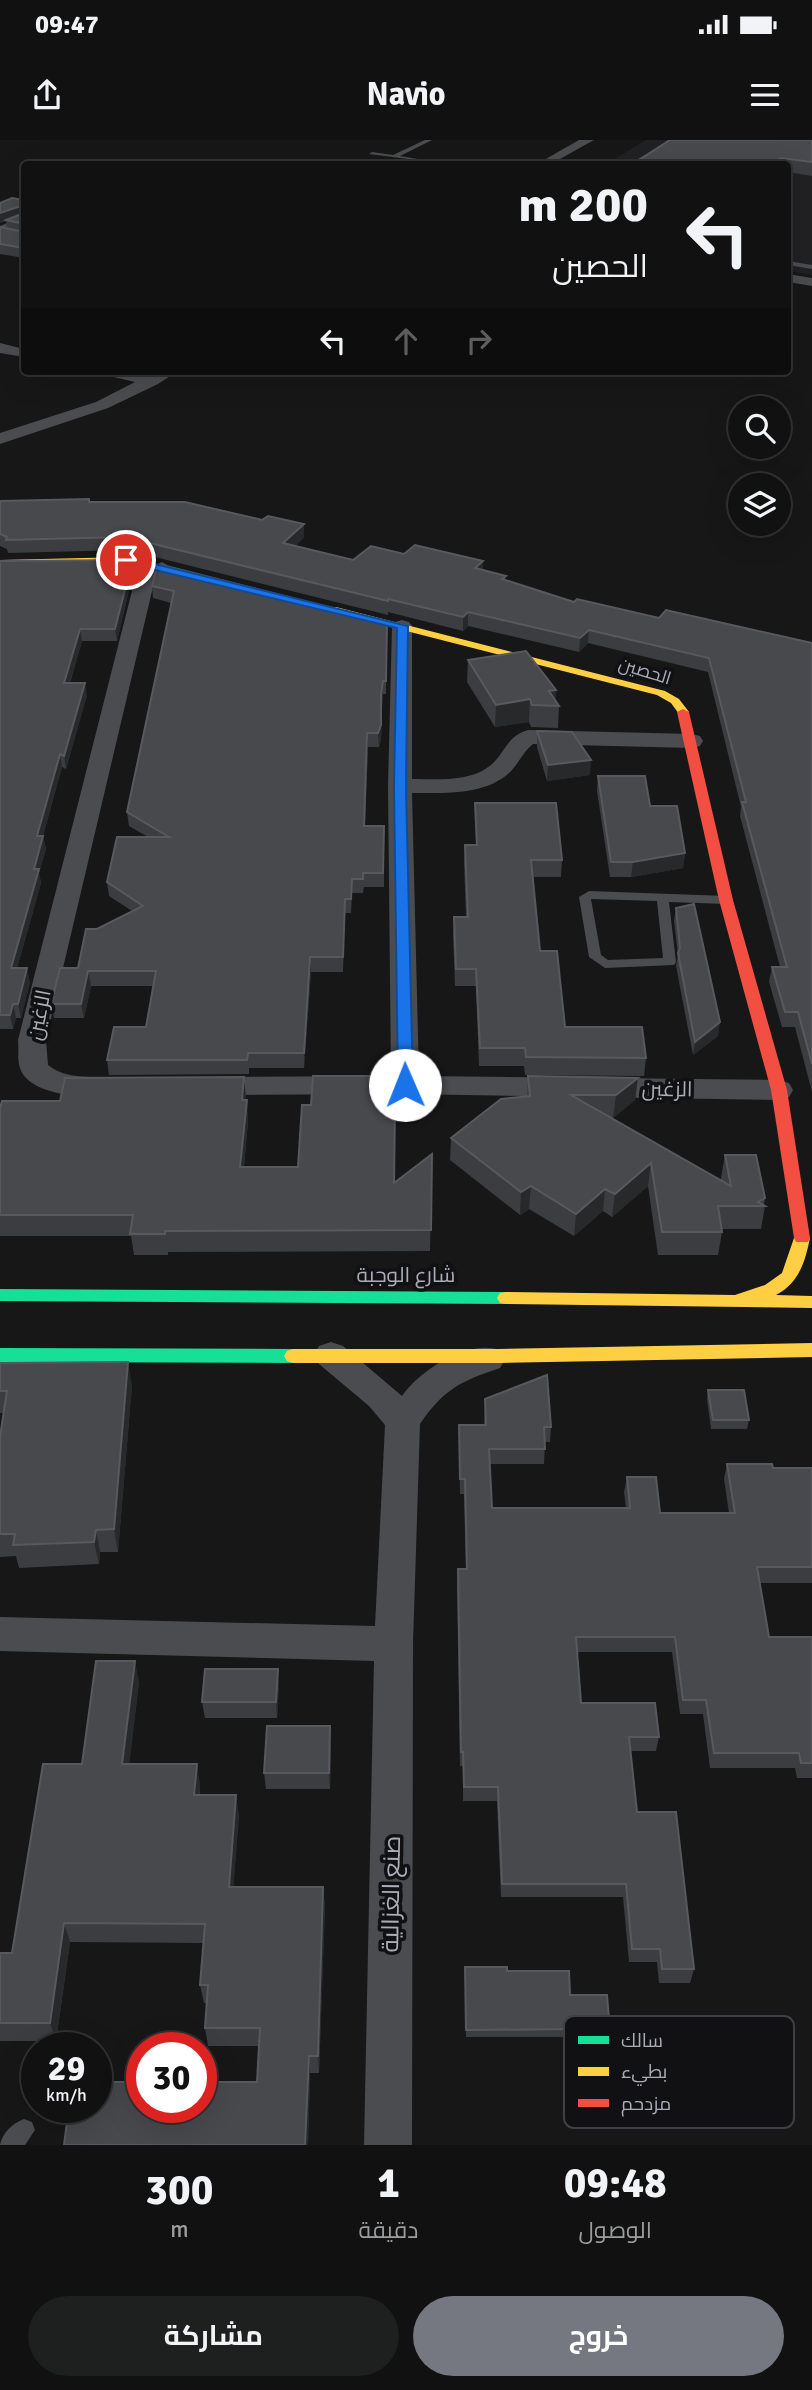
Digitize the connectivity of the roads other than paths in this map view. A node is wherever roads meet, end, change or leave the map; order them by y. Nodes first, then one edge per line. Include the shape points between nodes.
1 (429, 140) edge
2 (587, 140) edge
3 (673, 140) edge
4 (372, 154) dead end
5 (394, 157) junction
6 (423, 161) edge
7 (548, 161) edge
8 (638, 161) edge
9 (21, 219) edge
10 (12, 223) junction
11 (21, 225) edge
12 (0, 231) edge
13 (12, 236) edge
14 (791, 264) edge
15 (812, 267) edge
16 (791, 278) edge
17 (812, 282) edge
18 (0, 348) edge
19 (21, 352) edge
20 (125, 375) edge
21 (163, 375) edge
22 (152, 381) junction
23 (38, 426) junction
24 (0, 433) edge
25 (0, 439) edge
26 (0, 563) edge
27 (162, 568) junction
28 (228, 584) edge
29 (322, 607) edge
30 (402, 626) junction
31 (692, 741) junction
32 (400, 786) junction
33 (663, 898) junction
34 (726, 900) junction
35 (405, 1085) junction
36 (176, 1086) edge
37 (122, 1087) edge
38 (779, 1090) junction
39 (0, 1295) edge
40 (465, 1297) junction
41 (731, 1302) junction
42 (812, 1302) edge
43 (429, 1313) dead end
44 (812, 1350) edge
45 (0, 1355) edge
46 (331, 1355) junction
47 (498, 1356) junction
48 (402, 1421) junction
49 (0, 1634) edge
50 (394, 1644) junction
51 (388, 2145) edge

1 - 5 lane
2 - 7 street
3 - 8 lane
4 - 5 lane
5 - 6 lane
9 - 10 lane
10 - 11 lane
10 - 12 lane
12 - 13 lane
14 - 15 lane
16 - 17 street
18 - 19 street
20 - 22 street
21 - 22 street
22 - 23 street via 102,405
23 - 24 street
23 - 25 street
26 - 27 street via 126,560
27 - 28 street
27 - 37 street, الزغين via 147,576 32,1040 34,1069 46,1079 68,1087
29 - 30 street, الحصين
30 - 31 street, الحصين via 661,693 684,713
30 - 32 street
31 - 32 street via 528,737 488,777
31 - 34 street, الحصين
32 - 35 street
33 - 33 lane via 586,897 598,961 670,962
33 - 34 lane
34 - 38 street, الحصين
35 - 36 street, الزغين
35 - 38 street, الزغين
38 - 41 street, الحصين via 802,1239 796,1269 783,1284
39 - 40 street, شارع الوجبة
40 - 41 street, شارع الوجبة
40 - 43 street
41 - 42 street, شارع الوجبة
44 - 47 street
45 - 46 street
46 - 47 street
46 - 48 street via 381,1396
47 - 48 street via 458,1368 425,1390
48 - 50 street, صنع الغزالية
49 - 50 street
50 - 51 street, صنع الغزالية

